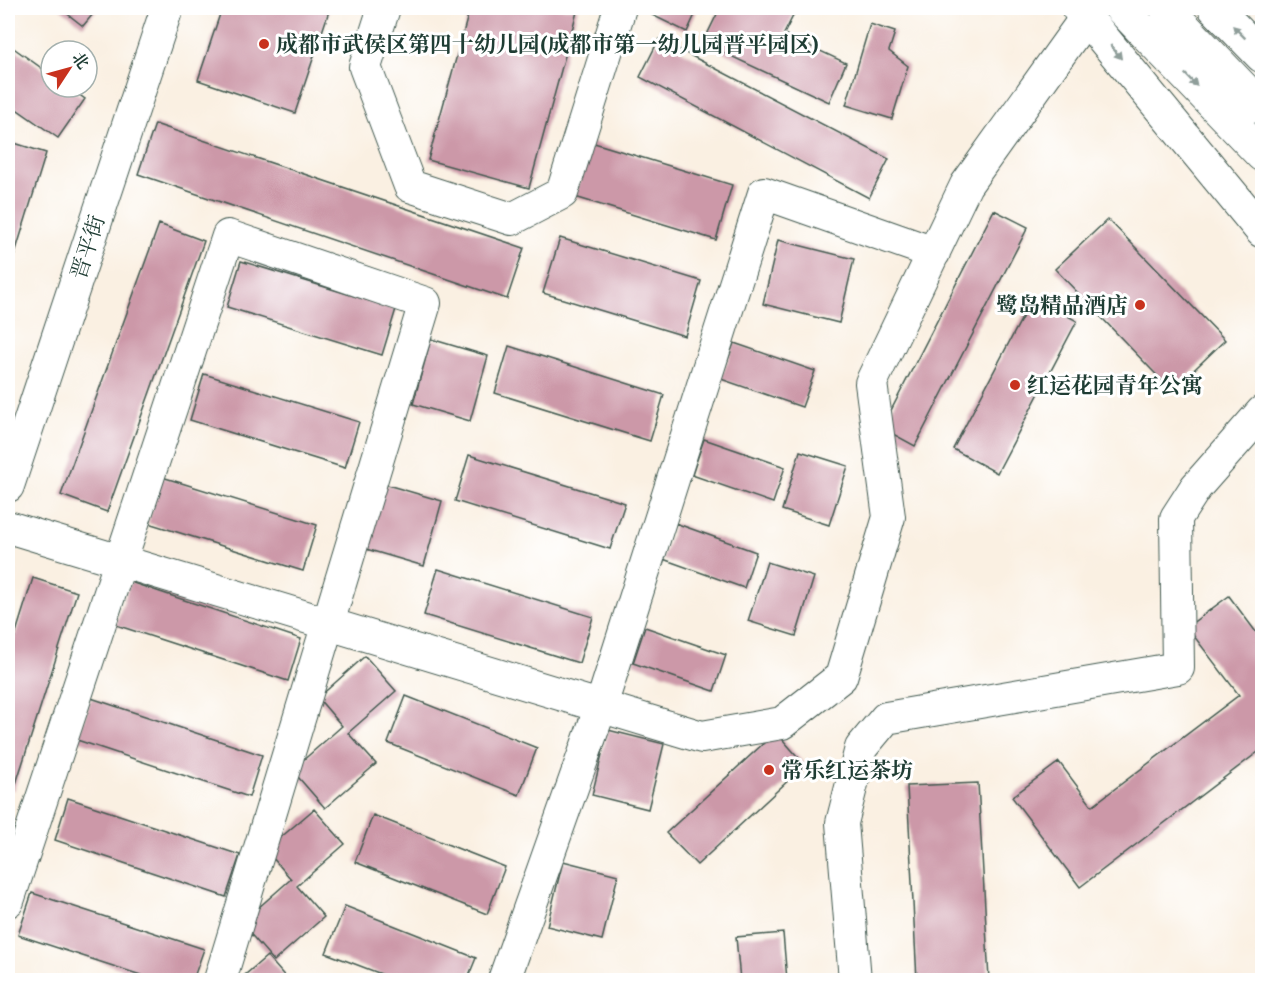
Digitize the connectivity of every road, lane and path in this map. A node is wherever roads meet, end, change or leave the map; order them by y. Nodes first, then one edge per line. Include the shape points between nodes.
1 (167, 8) edge
2 (384, 8) edge
3 (620, 8) edge
4 (1121, 8) edge
5 (1166, 8) edge
6 (1215, 8) edge
7 (1083, 12) edge
8 (1263, 56) edge
9 (1263, 108) edge
10 (1263, 155) edge
11 (1263, 231) edge
12 (934, 253) junction
13 (1263, 412) edge
14 (8, 486) edge
15 (8, 527) edge
16 (120, 561) junction
17 (328, 624) junction
18 (601, 706) junction
19 (8, 901) edge
20 (220, 981) edge
21 (504, 981) edge
22 (855, 981) edge

1 - 14 street, 晋平街
2 - 3 street via 365,67 410,186 512,219 562,193
4 -> 10 main road
5 - 9 main road
8 -> 6 main road
7 -> 11 main road
7 - 12 street via 966,185
12 - 18 street via 871,383 889,517 842,677 782,723 702,737
12 - 18 street via 764,194
13 - 22 street via 1196,487 1176,518 1178,668 886,718 861,748 842,823
15 - 16 street
16 - 17 street
16 - 17 street via 228,236 425,303
16 - 19 street
17 - 18 street
17 - 20 street
18 - 21 street

